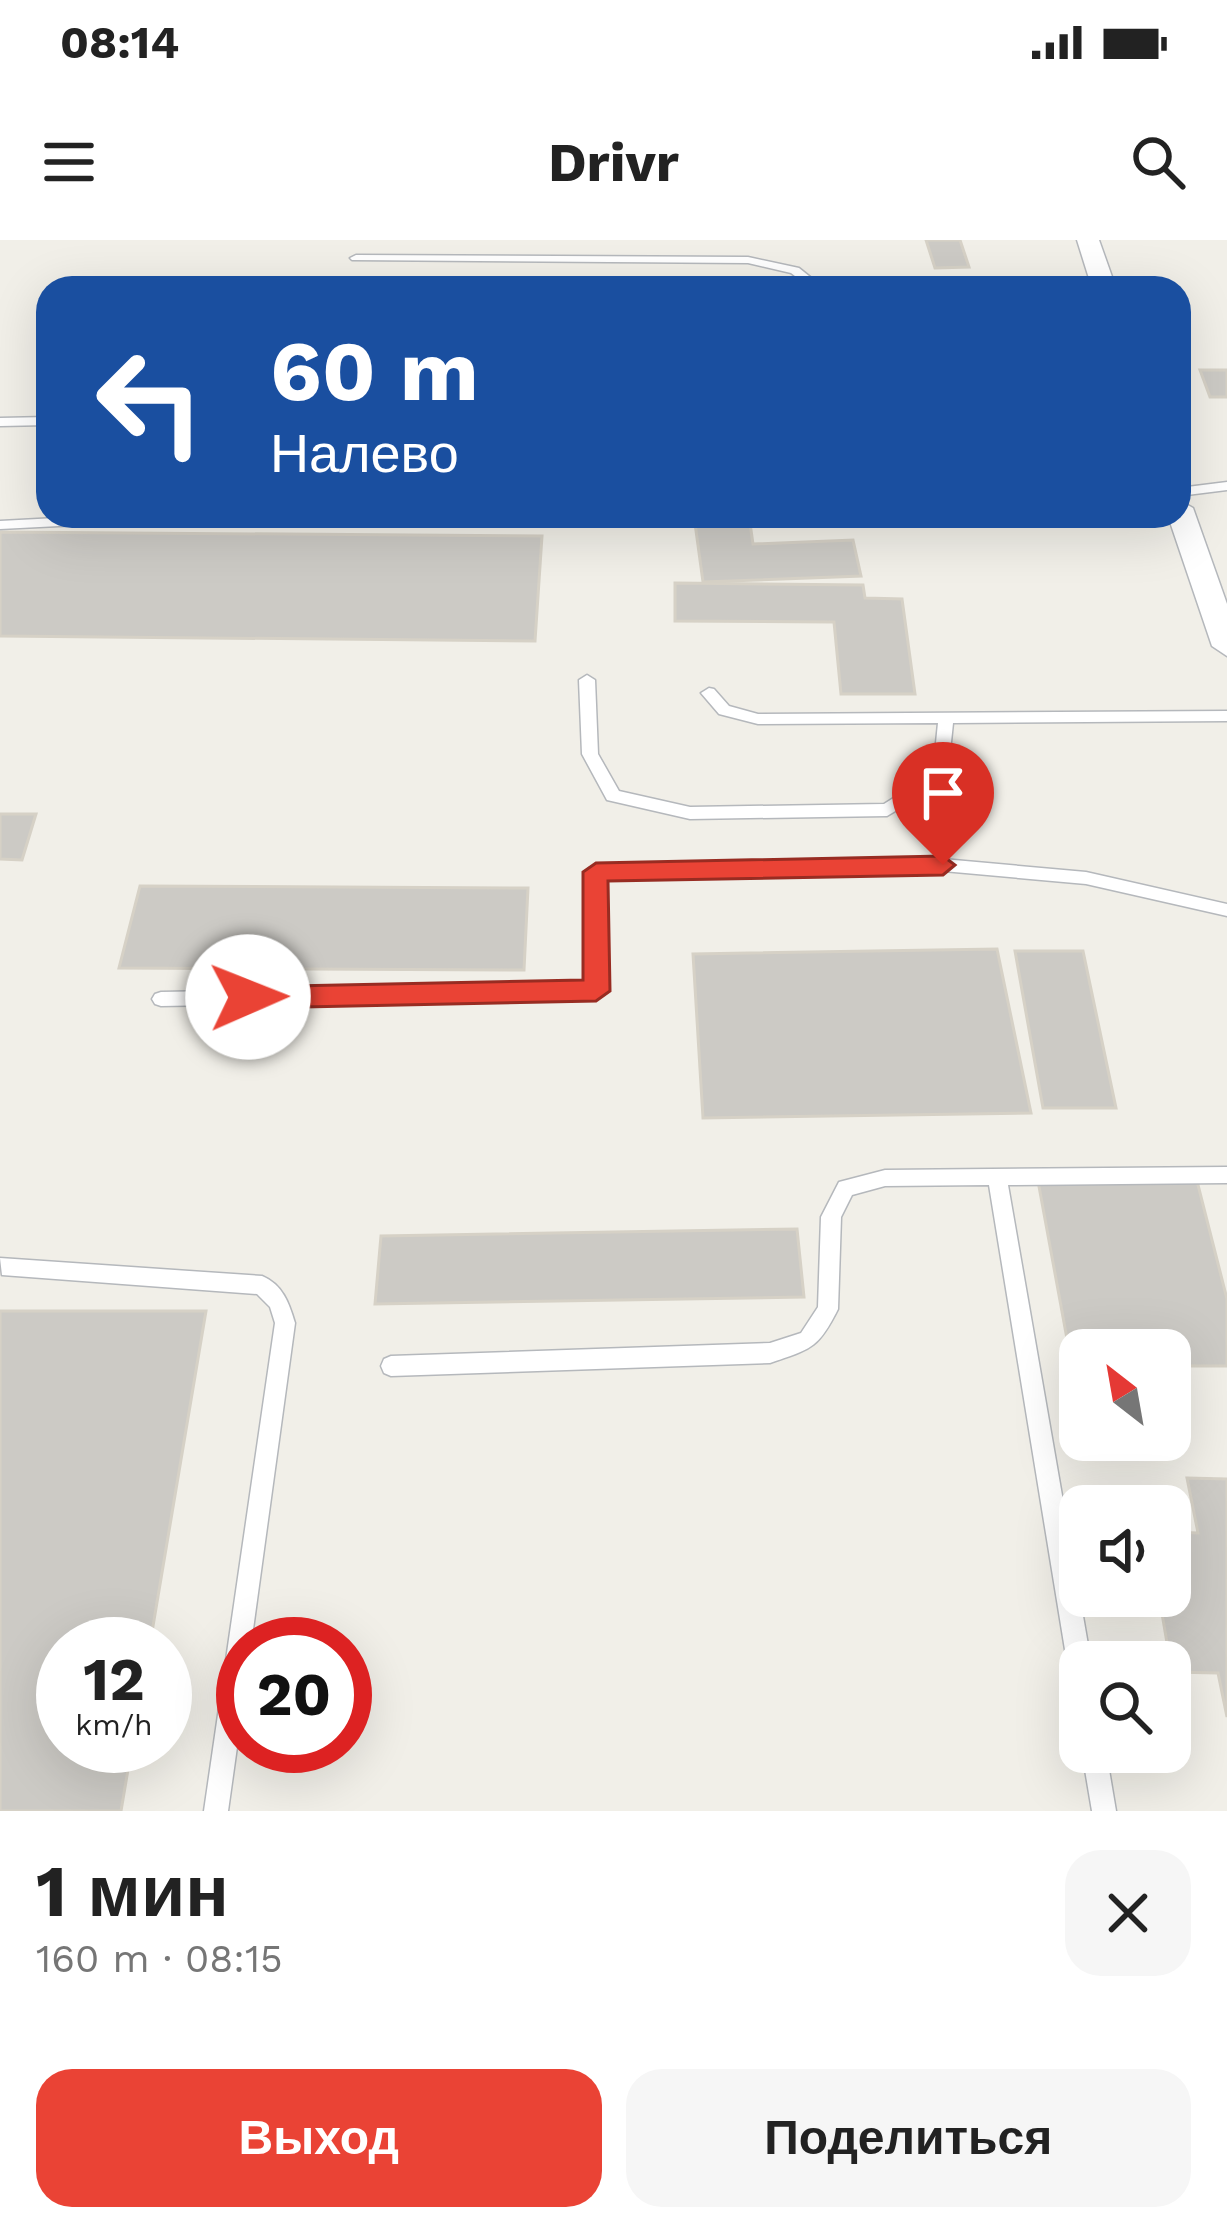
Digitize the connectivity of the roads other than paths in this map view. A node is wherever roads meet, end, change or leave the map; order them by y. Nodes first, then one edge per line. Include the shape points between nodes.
1 (1088, 240) edge
2 (356, 258) dead end
3 (803, 276) edge
4 (1100, 276) edge
5 (36, 421) edge
6 (0, 422) edge
7 (1227, 486) edge
8 (1191, 491) edge
9 (36, 523) edge
10 (0, 525) edge
11 (1186, 528) edge
12 (1227, 646) edge
13 (587, 680) dead end
14 (709, 693) dead end
15 (1227, 716) edge
16 (946, 717) junction
17 (1227, 910) edge
18 (161, 999) dead end
19 (1227, 1175) edge
20 (998, 1177) junction
21 (2, 1266) edge
22 (391, 1366) dead end
23 (1075, 1641) edge
24 (1098, 1773) edge
25 (216, 1811) edge
26 (1104, 1811) edge

1 - 4 street
2 - 3 lane via 748,260
5 - 6 lane
7 - 8 lane
9 - 10 lane
11 - 12 street
13 - 16 lane via 590,754 613,796 690,813 887,810 941,776
14 - 16 lane via 724,710 758,719
15 - 16 lane
17 - 18 lane via 1086,878 943,865 596,872 596,991
19 - 20 lane
20 - 22 lane via 885,1178 846,1188 831,1216 828,1309 808,1340 770,1353
20 - 23 lane
21 - 25 lane via 262,1285 279,1302 285,1323
24 - 26 lane

